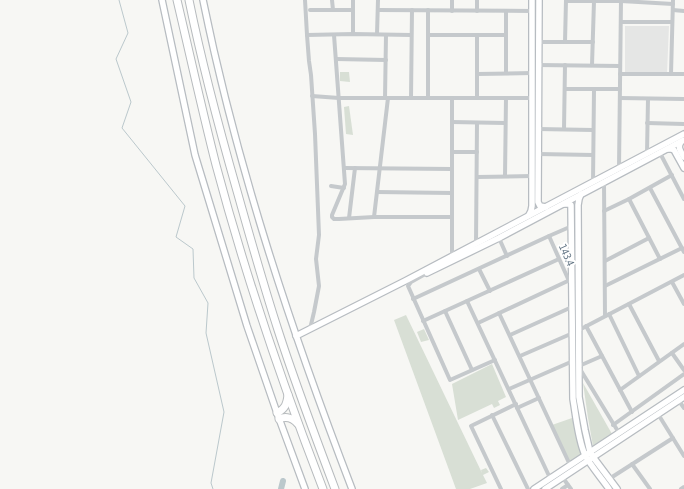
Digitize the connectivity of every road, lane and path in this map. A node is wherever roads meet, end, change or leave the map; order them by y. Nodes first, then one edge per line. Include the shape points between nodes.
1 (162, 0) edge
2 (177, 0) edge
3 (189, 0) edge
4 (203, 0) edge
5 (305, 0) edge
6 (332, 0) edge
7 (352, 0) edge
8 (378, 0) edge
9 (452, 0) edge
10 (477, 0) edge
11 (532, 0) edge
12 (539, 0) edge
13 (621, 0) edge
14 (566, 1) edge
15 (594, 1) junction
16 (673, 2) edge
17 (310, 10) dead end
18 (333, 10) junction
19 (352, 10) junction
20 (378, 10) junction
21 (412, 10) junction
22 (428, 10) junction
23 (452, 10) junction
24 (673, 10) junction
25 (477, 11) junction
26 (506, 11) junction
27 (532, 11) junction
28 (684, 11) edge
29 (621, 22) junction
30 (672, 22) junction
31 (353, 34) junction
32 (377, 34) junction
33 (307, 35) junction
34 (334, 35) junction
35 (386, 35) junction
36 (412, 35) junction
37 (428, 35) junction
38 (477, 35) junction
39 (506, 35) junction
40 (538, 42) junction
41 (565, 42) junction
42 (593, 42) junction
43 (336, 59) junction
44 (386, 60) junction
45 (538, 65) junction
46 (565, 65) junction
47 (592, 65) junction
48 (620, 66) junction
49 (506, 73) junction
50 (532, 73) junction
51 (476, 74) junction
52 (620, 74) junction
53 (671, 74) junction
54 (684, 74) edge
55 (535, 88) junction
56 (565, 89) junction
57 (594, 89) junction
58 (620, 89) junction
59 (312, 96) junction
60 (339, 98) junction
61 (387, 98) junction
62 (411, 98) junction
63 (428, 98) junction
64 (452, 98) junction
65 (476, 98) junction
66 (506, 98) junction
67 (532, 98) junction
68 (620, 98) junction
69 (648, 99) junction
70 (684, 99) edge
71 (452, 122) junction
72 (505, 122) junction
73 (477, 123) junction
74 (647, 123) junction
75 (684, 124) edge
76 (538, 129) junction
77 (564, 129) junction
78 (593, 130) junction
79 (684, 134) edge
80 (683, 141) edge
81 (668, 149) junction
82 (677, 150) junction
83 (452, 152) junction
84 (477, 152) junction
85 (647, 153) junction
86 (660, 153) junction
87 (538, 154) junction
88 (593, 154) junction
89 (684, 157) edge
90 (640, 160) junction
91 (344, 168) junction
92 (356, 168) junction
93 (619, 168) junction
94 (684, 168) edge
95 (380, 169) junction
96 (452, 169) junction
97 (672, 175) junction
98 (477, 176) junction
99 (505, 176) junction
100 (532, 176) junction
101 (593, 182) junction
102 (604, 183) junction
103 (331, 186) dead end
104 (344, 188) junction
105 (650, 188) junction
106 (377, 192) junction
107 (452, 193) junction
108 (581, 194) junction
109 (628, 199) junction
110 (684, 199) edge
111 (535, 202) junction
112 (564, 204) junction
113 (575, 205) junction
114 (546, 206) junction
115 (604, 210) junction
116 (529, 215) junction
117 (374, 217) junction
118 (452, 217) junction
119 (349, 218) junction
120 (572, 226) junction
121 (510, 229) junction
122 (549, 236) junction
123 (499, 238) junction
124 (649, 238) junction
125 (476, 243) junction
126 (683, 250) edge
127 (452, 256) junction
128 (507, 256) junction
129 (559, 259) junction
130 (660, 259) junction
131 (605, 261) junction
132 (479, 269) junction
133 (427, 273) junction
134 (418, 274) junction
135 (684, 275) edge
136 (570, 280) junction
137 (672, 282) junction
138 (605, 286) junction
139 (490, 291) junction
140 (413, 299) junction
141 (468, 301) junction
142 (629, 304) junction
143 (684, 304) edge
144 (572, 307) junction
145 (446, 311) junction
146 (499, 313) junction
147 (607, 315) junction
148 (576, 317) junction
149 (423, 321) junction
150 (478, 323) junction
151 (586, 326) junction
152 (310, 329) junction
153 (579, 330) junction
154 (573, 333) junction
155 (510, 335) junction
156 (296, 336) junction
157 (684, 344) edge
158 (672, 353) junction
159 (520, 356) junction
160 (602, 356) junction
161 (495, 360) junction
162 (573, 361) junction
163 (659, 361) junction
164 (579, 367) junction
165 (472, 370) junction
166 (684, 370) edge
167 (684, 374) edge
168 (639, 376) junction
169 (530, 380) junction
170 (509, 389) junction
171 (620, 390) junction
172 (684, 390) edge
173 (288, 395) junction
174 (539, 398) junction
175 (682, 399) edge
176 (516, 406) junction
177 (684, 408) edge
178 (632, 412) junction
179 (658, 414) junction
180 (492, 415) junction
181 (278, 416) junction
182 (299, 425) junction
183 (613, 425) junction
184 (618, 434) junction
185 (673, 438) junction
186 (590, 456) junction
187 (684, 456) edge
188 (632, 464) junction
189 (570, 465) junction
190 (550, 478) junction
191 (563, 478) junction
192 (609, 479) junction
193 (568, 485) junction
194 (684, 487) edge
195 (305, 489) edge
196 (323, 489) edge
197 (335, 489) edge
198 (352, 489) edge
199 (500, 489) edge
200 (528, 489) edge
201 (534, 489) edge
202 (545, 489) edge
203 (562, 489) edge
204 (571, 489) edge
205 (609, 489) edge
206 (617, 489) edge
207 (650, 489) edge
208 (681, 489) edge

1 - 181 street via 195,155 247,326
2 - 173 highway via 216,165
3 - 197 highway via 205,71 252,247 306,412
4 - 156 street via 216,60 261,227
5 - 33 street
6 - 18 street
7 - 19 street
8 - 20 street
9 - 23 street
10 - 25 street
11 - 27 street
12 - 40 street
13 - 15 street
13 - 16 street
13 - 29 street
14 - 15 street
14 - 41 street
15 - 42 street
16 - 24 street
17 - 18 street
18 - 19 street
19 - 31 street
20 - 21 street
20 - 32 street
21 - 22 street
21 - 36 street
22 - 23 street
22 - 37 street
23 - 25 street
24 - 28 street
24 - 30 street
25 - 26 street
26 - 27 street
26 - 39 street
27 - 50 street
29 - 30 street
29 - 48 street
30 - 53 street
31 - 32 street
31 - 34 street
32 - 35 street
33 - 34 street
33 - 59 street
34 - 43 street
35 - 36 street
35 - 44 street
36 - 62 street
37 - 38 street
37 - 63 street
38 - 39 street
38 - 51 street
39 - 49 street
40 - 41 street
40 - 45 street
41 - 42 street
42 - 47 street
43 - 44 street
43 - 60 street
44 - 61 street
45 - 46 street
45 - 55 street
46 - 47 street
46 - 56 street
47 - 48 street
48 - 52 street
49 - 50 street
49 - 51 street
50 - 55 street
51 - 65 street
52 - 53 street
52 - 58 street
53 - 54 street
55 - 67 street
55 - 76 street
56 - 57 street
56 - 77 street
57 - 58 street
57 - 78 street
58 - 68 street
59 - 60 street
59 - 152 street via 318,204 319,235 316,259 319,286
60 - 61 street
60 - 91 street
61 - 62 street
61 - 95 street
62 - 63 street
63 - 64 street
64 - 65 street
64 - 71 street
65 - 66 street
66 - 67 street
66 - 72 street
67 - 100 street
68 - 69 street
68 - 93 street
69 - 70 street
69 - 74 street
71 - 73 street
71 - 83 street
72 - 73 street
72 - 99 street
73 - 84 street
74 - 75 street
74 - 85 street
76 - 77 street
76 - 87 street
77 - 78 street
78 - 88 street
79 - 85 street
80 - 81 street
80 - 82 street
81 - 82 street
81 - 86 street
82 - 89 street
82 - 94 street
83 - 84 street
83 - 96 street
84 - 98 street
85 - 90 street
86 - 90 street
86 - 97 street
87 - 88 street
87 - 111 street
88 - 101 street
90 - 93 street
90 - 102 street
91 - 92 street
91 - 104 street
92 - 95 street
92 - 119 street
93 - 101 street
95 - 96 street
95 - 106 street
96 - 107 street
97 - 105 street
97 - 110 street
98 - 99 street
98 - 125 street
99 - 100 street
100 - 111 street
101 - 114 street
102 - 108 street
102 - 115 street
103 - 104 street
104 - 119 street via 332,217
105 - 109 street
105 - 126 street
106 - 107 street
106 - 117 street
107 - 118 street
108 - 112 street
108 - 113 street
109 - 115 street
109 - 124 street
111 - 114 street via 540,206
111 - 116 street
112 - 113 street
112 - 121 street
113 - 120 street
113 - 148 street
114 - 116 street
115 - 131 street
116 - 121 street
117 - 118 street
117 - 119 street
118 - 127 street
120 - 122 street
120 - 136 street
121 - 123 street
121 - 125 street
122 - 128 street
122 - 129 street, 143.4
123 - 128 street
123 - 133 street
124 - 130 street
124 - 131 street
125 - 127 street
126 - 130 street
127 - 134 street
128 - 132 street
129 - 136 street, 143.4
129 - 139 street
130 - 138 street
131 - 138 street
132 - 139 street
132 - 140 street
133 - 134 street
133 - 140 street via 409,284
134 - 152 street
135 - 137 street
136 - 144 street
136 - 146 street
137 - 142 street
137 - 143 street
138 - 147 street
139 - 141 street
140 - 149 street
141 - 145 street
141 - 150 street
142 - 147 street
142 - 163 street
144 - 148 street
144 - 155 street
145 - 149 street
145 - 165 street
146 - 150 street
146 - 155 street
147 - 151 street
147 - 168 street
148 - 153 street
148 - 154 street
149 - 165 street via 450,380
150 - 161 street
151 - 153 street
151 - 160 street
152 - 156 street
153 - 164 street
154 - 159 street
154 - 162 street
155 - 159 street
156 - 198 street
157 - 158 street
158 - 163 street
158 - 166 street
159 - 169 street
160 - 164 street
160 - 171 street
161 - 165 street
161 - 170 street
162 - 169 street
162 - 186 street via 573,399 578,428
163 - 168 street
164 - 183 street
164 - 186 street via 579,397
167 - 178 street
168 - 171 street
169 - 170 street
169 - 174 street
170 - 176 street
171 - 178 street
172 - 184 street
173 - 181 highway via 285,407
173 - 182 highway
174 - 176 street
174 - 189 street
175 - 177 street
175 - 179 street
176 - 180 street
176 - 190 street
178 - 183 street
179 - 185 street
179 - 186 street
180 - 199 street via 471,426
180 - 200 street
181 - 182 highway via 289,418
181 - 195 street
182 - 196 highway
183 - 184 street
184 - 186 street
185 - 187 street
185 - 188 street
186 - 189 street
186 - 191 street
186 - 192 street
186 - 205 street
188 - 192 street
188 - 207 street
189 - 190 street
190 - 201 street
191 - 193 street
191 - 202 street
192 - 206 street
193 - 203 street
193 - 204 street
194 - 208 street

